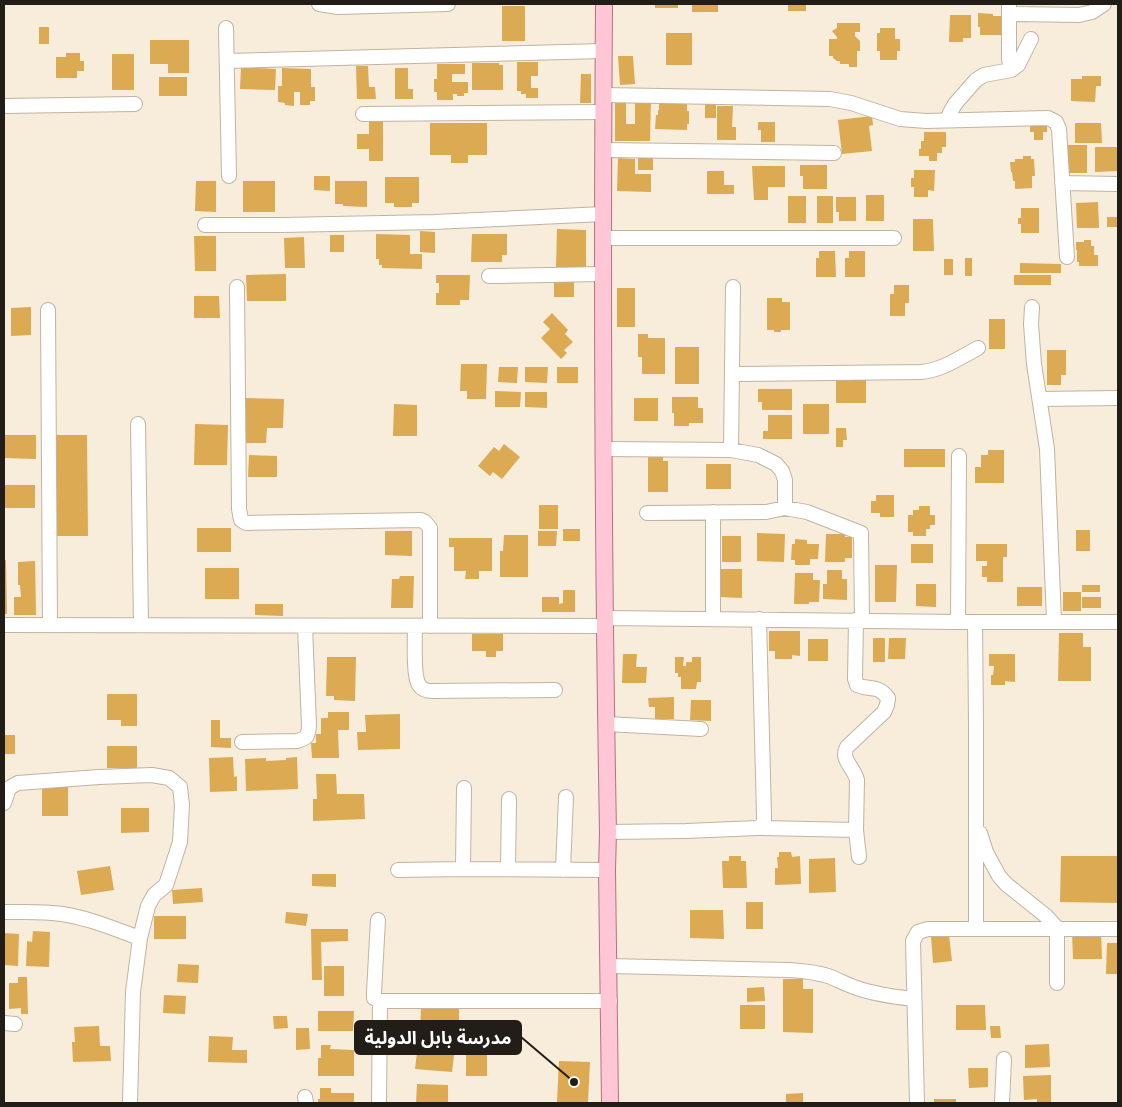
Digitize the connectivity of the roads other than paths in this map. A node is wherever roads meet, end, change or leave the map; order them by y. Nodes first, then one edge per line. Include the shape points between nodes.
1 (319, 4) edge
2 (448, 4) edge
3 (604, 4) edge
4 (1104, 4) edge
5 (1009, 9) edge
6 (226, 28) dead end
7 (1032, 39) dead end
8 (603, 51) junction
9 (227, 61) junction
10 (1011, 70) junction
11 (603, 95) junction
12 (135, 104) dead end
13 (4, 106) edge
14 (603, 112) junction
15 (363, 114) dead end
16 (948, 120) junction
17 (603, 150) junction
18 (834, 153) dead end
19 (229, 176) dead end
20 (1062, 183) junction
21 (1118, 184) edge
22 (603, 214) junction
23 (205, 225) dead end
24 (603, 238) junction
25 (894, 238) dead end
26 (1067, 256) dead end
27 (602, 274) junction
28 (489, 276) dead end
29 (237, 286) dead end
30 (733, 287) dead end
31 (1032, 308) dead end
32 (48, 310) dead end
33 (978, 348) dead end
34 (732, 374) junction
35 (1118, 398) edge
36 (1040, 399) junction
37 (138, 424) dead end
38 (603, 449) junction
39 (731, 450) junction
40 (959, 456) dead end
41 (785, 508) junction
42 (713, 512) junction
43 (647, 513) dead end
44 (713, 618) junction
45 (759, 619) junction
46 (859, 620) junction
47 (1054, 621) junction
48 (605, 622) junction
49 (958, 622) junction
50 (975, 622) junction
51 (1118, 622) edge
52 (4, 625) edge
53 (50, 625) junction
54 (141, 625) junction
55 (305, 626) junction
56 (416, 626) junction
57 (430, 626) junction
58 (555, 690) dead end
59 (606, 724) junction
60 (701, 729) dead end
61 (242, 742) dead end
62 (11, 784) edge
63 (464, 788) dead end
64 (566, 796) dead end
65 (510, 799) dead end
66 (4, 803) edge
67 (975, 815) junction
68 (758, 828) junction
69 (856, 830) junction
70 (608, 832) junction
71 (859, 856) dead end
72 (463, 869) junction
73 (508, 869) junction
74 (398, 870) dead end
75 (563, 870) junction
76 (607, 870) junction
77 (4, 912) edge
78 (378, 920) dead end
79 (1057, 928) junction
80 (976, 929) junction
81 (1118, 929) edge
82 (140, 938) junction
83 (609, 966) junction
84 (1057, 983) dead end
85 (914, 999) junction
86 (610, 1000) junction
87 (380, 1001) junction
88 (1004, 1058) dead end
89 (130, 1103) edge
90 (379, 1103) edge
91 (610, 1103) edge
92 (917, 1103) edge
93 (1002, 1103) edge

1 - 2 street via 338,7
3 - 8 main road
4 - 5 street via 1086,14
5 - 10 street
6 - 9 street
7 - 10 street via 1018,65
8 - 9 street
8 - 11 main road
9 - 19 street
10 - 16 street via 984,74 976,80 955,104
11 - 14 main road
11 - 16 street via 830,100 851,102 900,119
12 - 13 street
14 - 15 street
14 - 17 main road
16 - 20 street via 1048,118 1056,122
17 - 18 street
17 - 22 main road
20 - 21 street
20 - 26 street
22 - 23 street via 434,222
22 - 24 main road
24 - 25 street
24 - 27 main road
27 - 28 street
27 - 38 main road
29 - 57 street via 241,520 246,523 426,522 430,528
30 - 34 street
31 - 36 street via 1032,344
32 - 53 street
33 - 34 street via 931,371
34 - 39 street
35 - 36 street
36 - 47 street via 1048,449
37 - 54 street
38 - 39 street
38 - 48 main road
39 - 41 street via 758,455 776,464 785,480
40 - 49 street
41 - 42 street via 766,512
41 - 46 street via 807,512 861,533
42 - 43 street
42 - 44 street
44 - 45 street
44 - 48 street
45 - 46 street
45 - 68 street via 764,823
46 - 49 street
46 - 69 street via 857,685 877,689 888,698 884,712 844,752 857,780
47 - 50 street
47 - 51 street
48 - 57 street
48 - 59 main road
49 - 50 street
50 - 67 street
52 - 53 street
53 - 54 street
54 - 55 street
55 - 56 street
55 - 61 street via 308,733 297,741
56 - 57 street
56 - 58 street via 416,674 419,686 424,690
59 - 60 street
59 - 70 main road
62 - 66 street
62 - 82 street via 152,775 169,778 180,787 180,842 166,885 154,895 148,906
63 - 72 street
64 - 75 street
65 - 73 street
67 - 79 street via 981,839 999,876
67 - 80 street
68 - 69 street
68 - 70 street
69 - 71 street
70 - 76 main road
72 - 73 street
72 - 74 street
73 - 75 street
75 - 76 street
76 - 83 main road
77 - 82 street via 63,914
78 - 87 street via 374,998
79 - 80 street
79 - 81 street
79 - 84 street
80 - 85 street via 918,932 913,941
82 - 89 street via 133,992
83 - 85 street via 798,970 822,974 869,992
83 - 86 main road
85 - 92 street
86 - 87 street
86 - 91 main road
87 - 90 street
88 - 93 street

